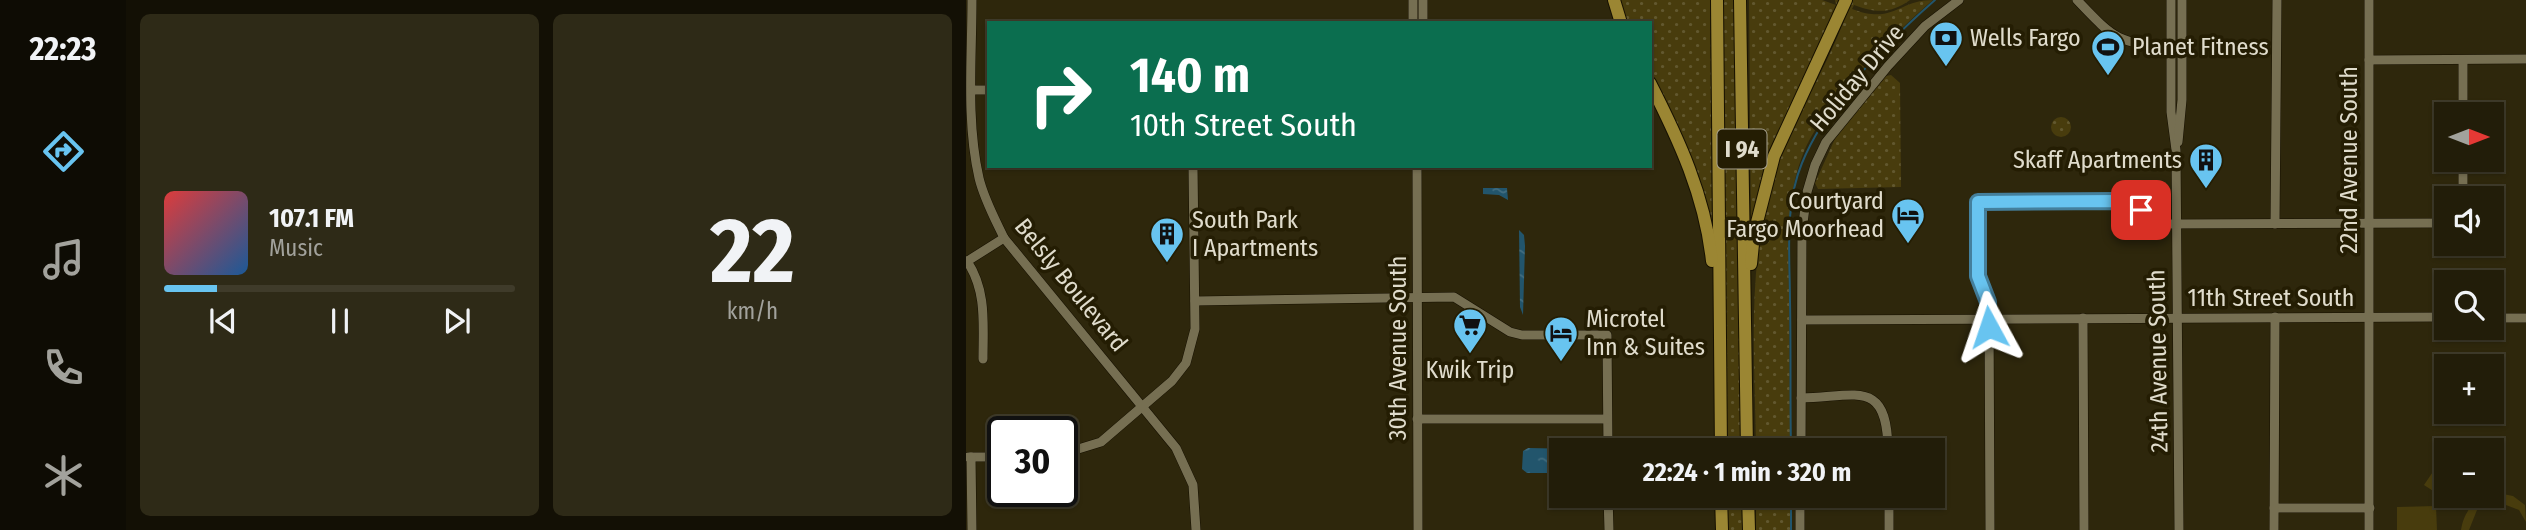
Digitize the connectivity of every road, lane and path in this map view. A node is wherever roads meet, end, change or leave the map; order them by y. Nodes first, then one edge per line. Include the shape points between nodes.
1 (972, 0) edge
2 (1413, 0) edge
3 (1423, 0) edge
4 (1614, 0) edge
5 (1717, 0) edge
6 (1740, 0) edge
7 (1846, 0) edge
8 (2077, 0) edge
9 (2171, 0) edge
10 (2182, 0) edge
11 (2277, 0) edge
12 (2368, 0) edge
13 (1960, 1) edge
14 (1413, 21) edge
15 (1423, 21) edge
16 (1620, 21) edge
17 (2171, 46) junction
18 (2182, 46) junction
19 (2526, 59) edge
20 (2369, 60) junction
21 (2463, 60) junction
22 (1652, 87) edge
23 (972, 90) junction
24 (987, 90) edge
25 (2171, 95) junction
26 (2182, 95) junction
27 (2463, 102) edge
28 (2176, 150) junction
29 (1193, 168) edge
30 (1417, 168) edge
31 (2434, 223) edge
32 (2176, 224) junction
33 (2275, 224) junction
34 (2368, 224) junction
35 (1004, 238) junction
36 (967, 262) edge
37 (1418, 297) junction
38 (1745, 298) junction
39 (1195, 301) junction
40 (2177, 317) junction
41 (2275, 317) junction
42 (2368, 317) junction
43 (2434, 317) edge
44 (1989, 318) junction
45 (2084, 318) junction
46 (2504, 318) edge
47 (2526, 318) edge
48 (1802, 320) junction
49 (1720, 345) junction
50 (983, 359) dead end
51 (1801, 398) junction
52 (1145, 406) junction
53 (1417, 419) junction
54 (1607, 419) junction
55 (1608, 438) edge
56 (1721, 438) edge
57 (1747, 438) edge
58 (1801, 438) edge
59 (1887, 438) edge
60 (1078, 449) edge
61 (968, 457) edge
62 (987, 457) edge
63 (1608, 508) edge
64 (1721, 508) edge
65 (1748, 508) edge
66 (1800, 508) edge
67 (1889, 508) edge
68 (2274, 508) junction
69 (2370, 508) junction
70 (972, 530) edge
71 (1196, 530) edge
72 (1418, 530) edge
73 (1609, 530) edge
74 (1722, 530) edge
75 (1749, 530) edge
76 (1800, 530) edge
77 (1889, 530) edge
78 (1990, 530) edge
79 (2084, 530) edge
80 (2179, 530) edge
81 (2274, 530) edge
82 (2369, 530) edge

1 - 23 street, Belsly Boulevard
2 - 14 street
3 - 15 street
4 - 16 highway
5 - 49 highway, I 94
6 - 38 highway, I 94
7 - 38 highway via 1774,156 1754,234
8 - 17 street via 2119,39
9 - 17 street, 24th Avenue South
10 - 18 street, 24th Avenue South
11 - 33 street
12 - 20 street, 22nd Avenue South
13 - 48 street, Holiday Drive via 1925,26 1826,142 1807,192
17 - 18 street
17 - 25 street, 24th Avenue South
18 - 26 street, 24th Avenue South
19 - 21 street
20 - 21 street
20 - 34 street, 22nd Avenue South
21 - 27 street
22 - 49 highway via 1702,201
23 - 24 street
23 - 35 street, Belsly Boulevard via 980,181
25 - 26 street
25 - 28 street, 24th Avenue South
26 - 28 street, 24th Avenue South
28 - 32 street, 24th Avenue South
29 - 39 street
30 - 37 street, 30th Avenue South
31 - 34 street
32 - 33 street
32 - 40 street, 24th Avenue South
32 - 44 street via 2159,223 2134,203 2121,201 1978,202 1978,276
33 - 34 street
34 - 42 street, 22nd Avenue South
35 - 36 street
35 - 52 street, Belsly Boulevard
36 - 50 street via 978,277 983,298
37 - 39 street
37 - 53 street, 30th Avenue South
37 - 54 street via 1454,297 1522,335 1607,335
38 - 57 highway, I 94
39 - 52 street via 1195,329 1186,363
40 - 41 street, 11th Street South
40 - 45 street, 11th Street South
40 - 80 street, 24th Avenue South
41 - 42 street, 11th Street South
41 - 68 street
42 - 43 street, 11th Street South
42 - 69 street, 22nd Avenue South
44 - 45 street, 11th Street South
44 - 48 street, 11th Street South
44 - 78 street
45 - 79 street
46 - 47 street
48 - 51 street, Holiday Drive
49 - 56 highway, I 94
51 - 58 street, Holiday Drive
51 - 59 street via 1861,396 1883,407
52 - 60 street via 1101,442
52 - 71 street, Belsly Boulevard via 1176,448 1193,485
53 - 54 street
53 - 72 street, 30th Avenue South
54 - 55 street
61 - 62 street
61 - 70 street
63 - 73 street
64 - 74 highway
65 - 75 highway
66 - 76 street
67 - 77 street
68 - 69 street
68 - 81 street
69 - 82 street, 22nd Avenue South

